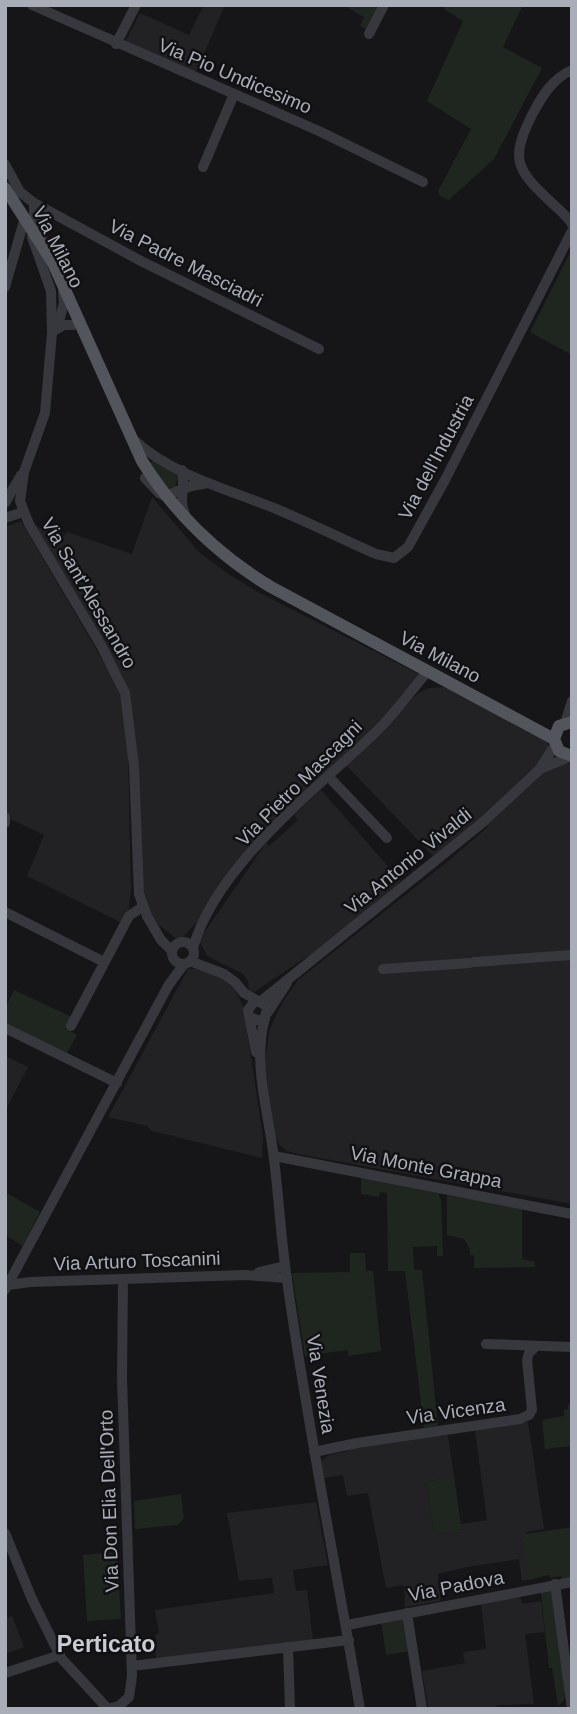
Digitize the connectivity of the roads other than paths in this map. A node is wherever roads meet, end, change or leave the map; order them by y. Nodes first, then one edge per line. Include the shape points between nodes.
1 (32, 5) edge
2 (136, 5) edge
3 (384, 5) edge
4 (369, 34) dead end
5 (116, 44) junction
6 (572, 70) edge
7 (234, 94) junction
8 (5, 164) edge
9 (203, 167) dead end
10 (423, 182) dead end
11 (8, 193) edge
12 (36, 205) junction
13 (58, 216) junction
14 (24, 221) junction
15 (572, 224) edge
16 (572, 231) edge
17 (35, 232) junction
18 (50, 257) junction
19 (5, 287) edge
20 (64, 303) junction
21 (74, 325) junction
22 (55, 331) junction
23 (318, 349) dead end
24 (132, 438) junction
25 (159, 458) junction
26 (142, 470) junction
27 (182, 470) junction
28 (24, 472) junction
29 (208, 482) junction
30 (181, 489) junction
31 (165, 496) junction
32 (5, 504) edge
33 (22, 509) junction
34 (5, 518) edge
35 (190, 524) junction
36 (295, 601) junction
37 (427, 672) junction
38 (572, 701) edge
39 (568, 722) edge
40 (532, 726) junction
41 (555, 742) junction
42 (571, 756) edge
43 (539, 770) junction
44 (328, 776) junction
45 (5, 817) edge
46 (5, 823) edge
47 (387, 838) dead end
48 (144, 911) junction
49 (5, 912) edge
50 (202, 923) junction
51 (176, 949) junction
52 (572, 955) edge
53 (190, 957) junction
54 (104, 962) junction
55 (383, 969) dead end
56 (294, 974) junction
57 (168, 986) junction
58 (244, 993) junction
59 (260, 1002) junction
60 (249, 1013) junction
61 (266, 1015) junction
62 (71, 1026) dead end
63 (5, 1028) edge
64 (260, 1062) junction
65 (117, 1083) junction
66 (274, 1156) junction
67 (572, 1214) edge
68 (285, 1266) junction
69 (14, 1274) junction
70 (245, 1275) junction
71 (287, 1278) junction
72 (123, 1279) junction
73 (30, 1282) junction
74 (7, 1288) edge
75 (486, 1344) dead end
76 (536, 1346) junction
77 (572, 1347) edge
78 (314, 1452) junction
79 (5, 1533) edge
80 (572, 1582) edge
81 (555, 1584) junction
82 (407, 1613) junction
83 (347, 1625) junction
84 (349, 1640) junction
85 (288, 1647) junction
86 (60, 1654) junction
87 (132, 1666) junction
88 (5, 1673) edge
89 (108, 1709) edge
90 (290, 1709) edge
91 (360, 1709) edge
92 (422, 1709) edge
93 (572, 1709) edge

1 - 5 street, Via Pio Undicesimo
2 - 5 street
3 - 4 street
5 - 7 street, Via Pio Undicesimo
6 - 15 street via 545,92 518,153 529,179
7 - 9 street
7 - 10 street, Via Pio Undicesimo
8 - 12 street via 20,192
11 - 14 main road, Via Milano
11 - 18 main road, Via Milano
12 - 13 street, Via Padre Masciadri
12 - 17 street
13 - 17 street via 43,218
13 - 23 street, Via Padre Masciadri
14 - 17 main road, Via Milano
14 - 19 street
16 - 29 street, Via dell'Industria via 444,480 400,555 376,554
17 - 18 street
17 - 20 main road, Via Milano
17 - 22 street via 51,290
18 - 20 street
18 - 24 main road, Via Milano
20 - 21 main road, Via Milano
20 - 22 street
21 - 22 street
21 - 26 main road, Via Milano
22 - 28 street, Via Sant'Alessandro via 45,413
24 - 25 street
24 - 26 main road, Via Milano
25 - 26 street
25 - 27 street
26 - 31 main road, Via Milano
26 - 36 main road, Via Milano via 172,516 207,550 254,582
27 - 29 street
27 - 30 street
28 - 32 street
28 - 33 street, Via Sant'Alessandro
29 - 30 street
30 - 31 street
30 - 35 street via 181,506
31 - 35 main road, Via Milano
32 - 33 street
33 - 34 street
33 - 48 street, Via Sant'Alessandro via 125,693 134,766 138,883
35 - 36 main road, Via Milano via 234,562
36 - 37 main road, Via Milano
37 - 40 main road, Via Milano
37 - 44 street, Via Pietro Mascagni via 386,722
38 - 39 street
39 - 40 main road
39 - 41 main road via 555,732
40 - 41 main road, Via Milano
41 - 42 main road, Via Milano via 559,751
41 - 43 street
42 - 43 street
43 - 56 street, Via Antonio Vivaldi via 482,824
44 - 47 street
44 - 50 street, Via Pietro Mascagni via 256,848
45 - 46 street
48 - 51 street, Via Sant'Alessandro via 161,940
48 - 54 street via 129,916
49 - 54 street
50 - 51 street, Via Pietro Mascagni
50 - 53 street, Via Pietro Mascagni
51 - 53 street
51 - 53 street via 189,943
51 - 57 street
52 - 55 street
53 - 57 street
53 - 58 street via 230,978
54 - 62 street
56 - 59 street, Via Antonio Vivaldi
56 - 61 street
57 - 65 street
58 - 59 street
58 - 60 street, Via Venezia
59 - 60 street via 250,1005
59 - 61 street via 267,1007
60 - 61 street via 260,1021
60 - 64 street, Via Venezia
61 - 64 street, Via Venezia
63 - 65 street
64 - 66 street, Via Venezia
65 - 69 street
66 - 67 street, Via Monte Grappa
66 - 68 street, Via Venezia
68 - 70 street
68 - 71 street, Via Venezia
69 - 73 street, Via Arturo Toscanini
69 - 74 street
70 - 71 street
70 - 72 street, Via Arturo Toscanini
71 - 78 street, Via Venezia
72 - 73 street, Via Arturo Toscanini
72 - 87 street, Via Don Elia Dell'Orto
73 - 74 street, Via Arturo Toscanini
75 - 76 street
76 - 77 street
76 - 78 street, Via Vicenza via 527,1360 529,1416
78 - 83 street, Via Venezia
79 - 86 street
80 - 81 street, Via Padova
81 - 82 street, Via Padova
81 - 93 street
82 - 83 street, Via Padova
82 - 92 street
83 - 84 street, Via Venezia
84 - 85 street
84 - 91 street, Via Venezia
85 - 87 street
85 - 90 street
86 - 88 street
86 - 89 street
87 - 89 street, Via Don Elia Dell'Orto via 129,1698

